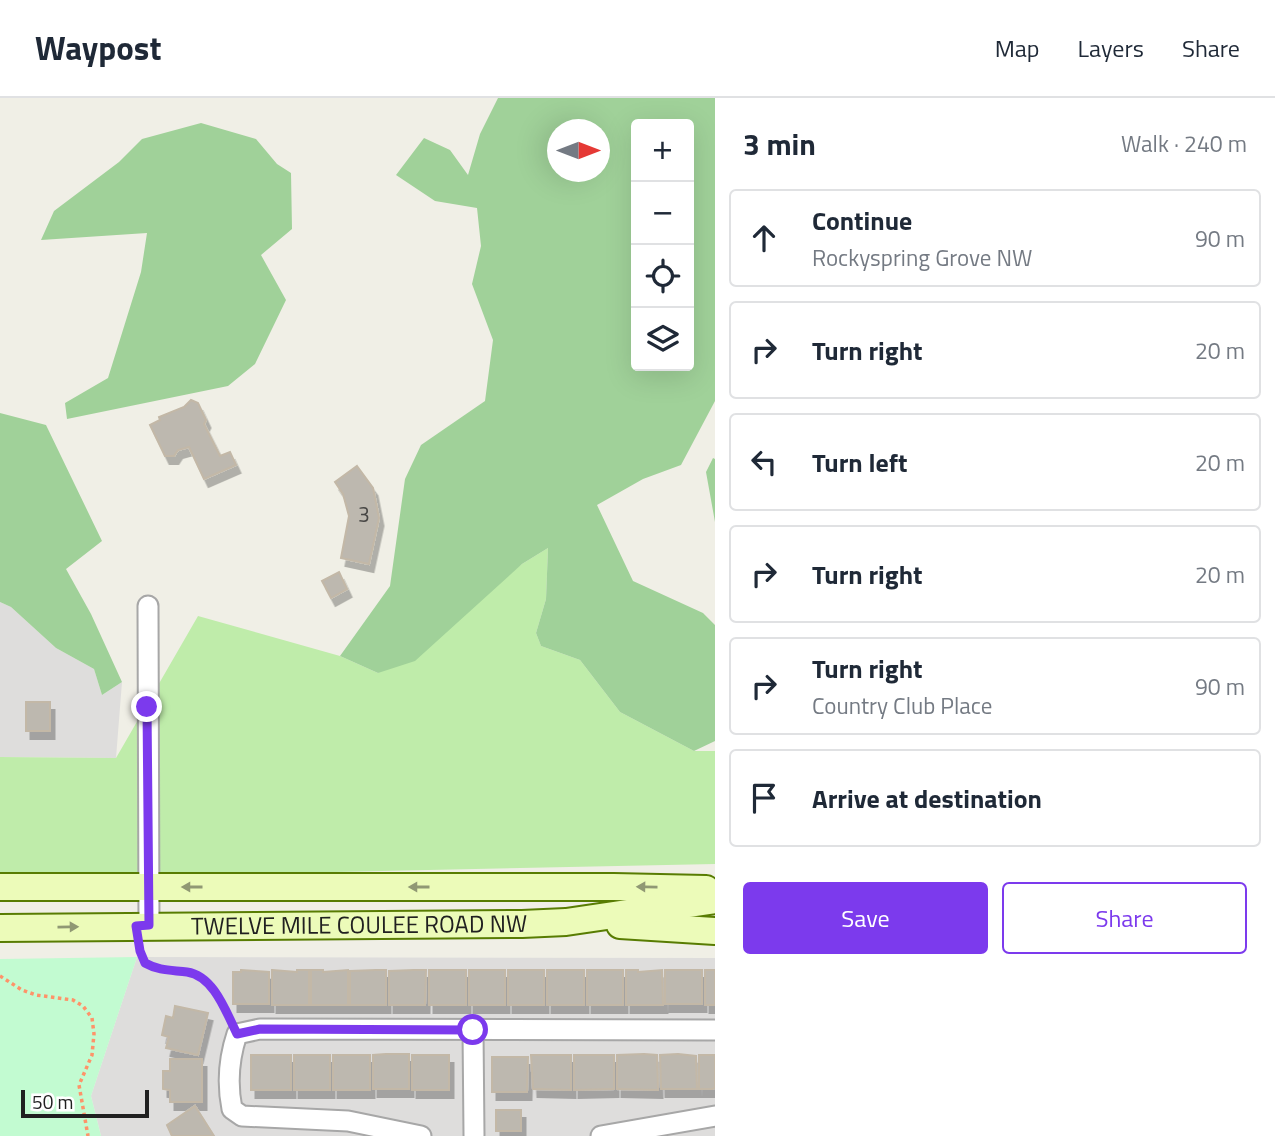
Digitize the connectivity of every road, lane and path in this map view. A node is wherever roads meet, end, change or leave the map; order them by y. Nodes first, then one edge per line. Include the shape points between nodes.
1 (148, 606) dead end
2 (0, 887) edge
3 (149, 887) junction
4 (715, 889) edge
5 (715, 900) edge
6 (566, 922) junction
7 (143, 925) junction
8 (0, 928) edge
9 (715, 930) edge
10 (0, 976) edge
11 (473, 1030) junction
12 (715, 1030) edge
13 (237, 1034) junction
14 (715, 1116) edge
15 (88, 1136) edge
16 (421, 1136) edge
17 (473, 1136) edge
18 (601, 1136) edge

1 - 3 street
2 - 3 main road, TWELVE MILE COULEE ROAD NW
4 -> 3 main road, TWELVE MILE COULEE ROAD NW
3 - 7 street
5 - 6 main road, TWELVE MILE COULEE ROAD NW
6 - 7 main road, TWELVE MILE COULEE ROAD NW
6 - 9 main road
8 -> 7 main road, TWELVE MILE COULEE ROAD NW
7 - 13 path via 140,951 145,963 205,978
10 - 15 path via 36,995 73,1000 92,1018 92,1055 79,1085
11 - 12 street
11 - 13 street via 260,1029
11 - 17 street
13 - 16 street via 230,1053 230,1098 232,1109 242,1116 348,1121
14 - 18 street

